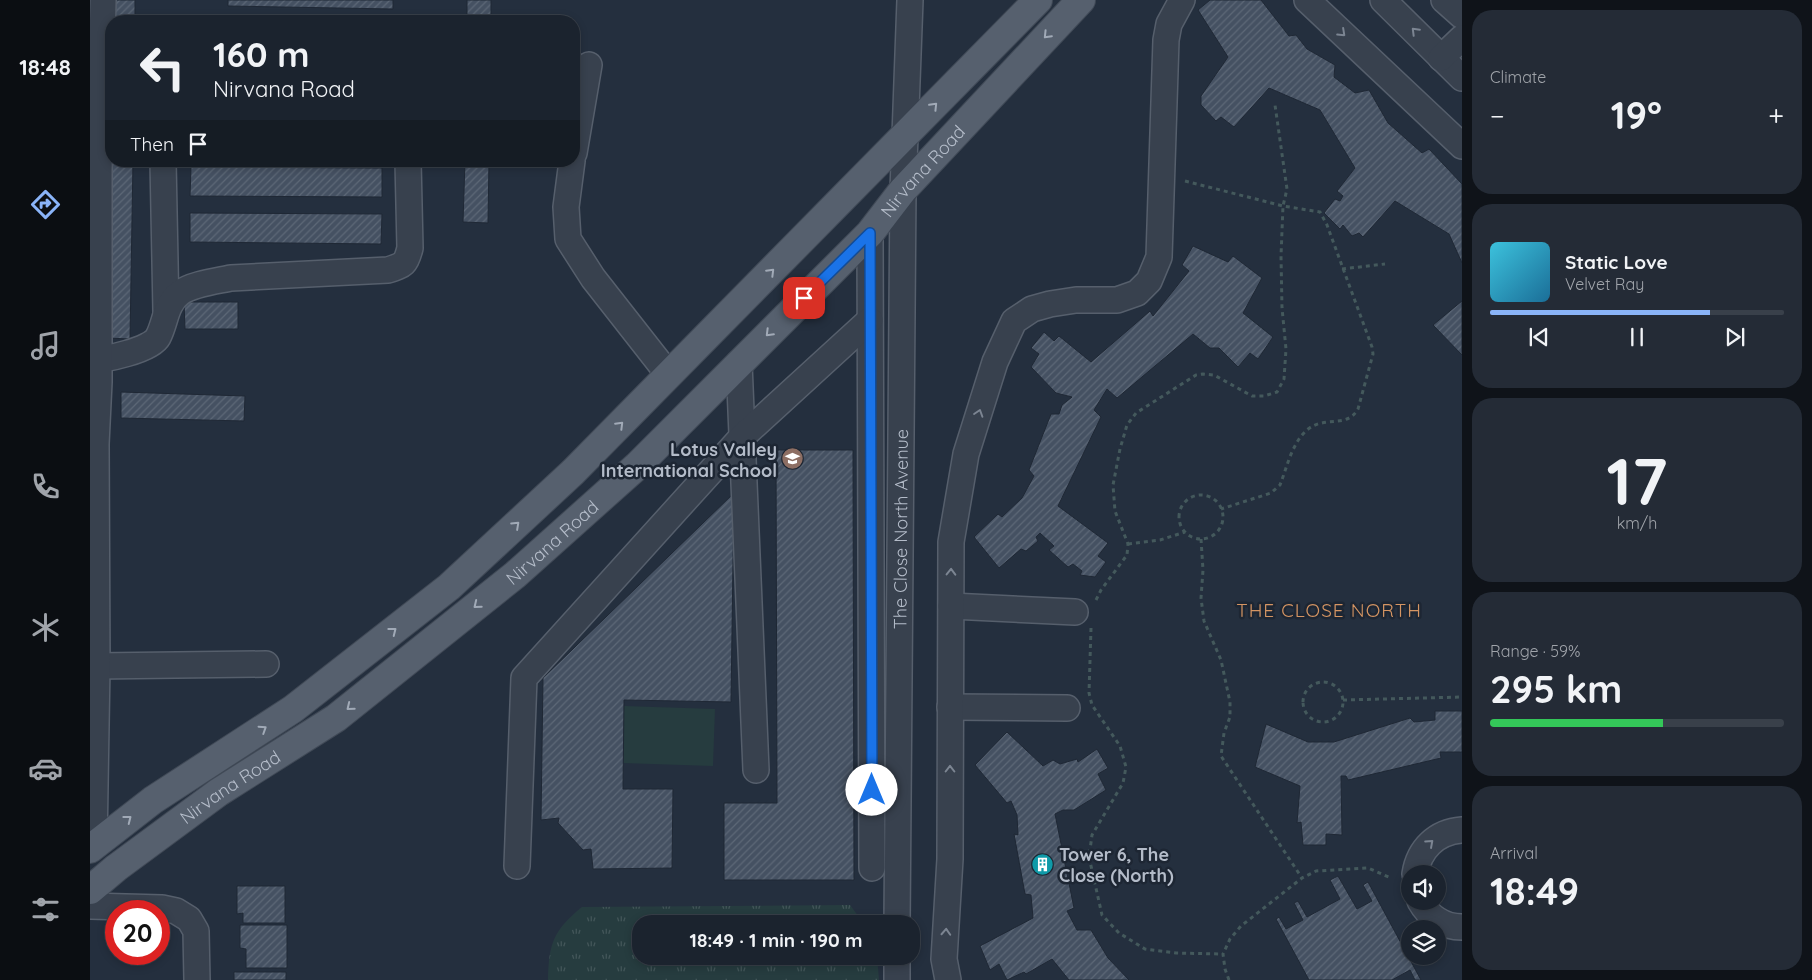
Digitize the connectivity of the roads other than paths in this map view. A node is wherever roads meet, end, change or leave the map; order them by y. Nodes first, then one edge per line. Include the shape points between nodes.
1 (103, 0) edge
2 (910, 0) edge
3 (1038, 0) edge
4 (1081, 0) edge
5 (1182, 0) edge
6 (1307, 0) edge
7 (1383, 0) edge
8 (1444, 0) edge
9 (1462, 16) edge
10 (1462, 38) edge
11 (1441, 58) junction
12 (589, 65) dead end
13 (1462, 78) edge
14 (95, 97) edge
15 (580, 118) edge
16 (907, 134) junction
17 (1462, 146) edge
18 (163, 167) edge
19 (408, 167) edge
20 (571, 167) edge
21 (94, 169) edge
22 (903, 190) junction
23 (870, 233) junction
24 (166, 312) junction
25 (870, 320) junction
26 (94, 360) edge
27 (739, 363) junction
28 (669, 375) junction
29 (742, 437) junction
30 (951, 606) junction
31 (1087, 611) road end
32 (266, 664) dead end
33 (97, 666) junction
34 (950, 707) junction
35 (1067, 708) dead end
36 (756, 770) dead end
37 (1462, 830) edge
38 (92, 848) edge
39 (1414, 865) edge
40 (517, 866) dead end
41 (872, 868) dead end
42 (90, 890) edge
43 (90, 906) edge
44 (1425, 910) edge
45 (898, 915) edge
46 (1462, 928) edge
47 (897, 965) edge
48 (197, 980) edge
49 (897, 980) edge
50 (948, 980) edge

1 - 14 street
2 - 16 street, The Close North Avenue
16 -> 3 main road, Nirvana Road
4 -> 22 main road, Nirvana Road
30 -> 5 street via 951,542 966,454 1014,321 1032,309 1076,300 1117,300 1137,293 1148,282 1159,257 1166,40 1169,24
6 -> 17 street
11 -> 7 street
8 - 9 street
10 - 11 street
11 - 13 street
12 - 15 street
14 - 21 street
16 - 22 street, The Close North Avenue
28 -> 16 main road, Nirvana Road
18 - 24 street
19 - 24 street via 410,248 400,266 388,270 224,280 181,292
20 - 28 street via 566,207 568,239 592,278
21 - 26 street
22 - 23 main road, Nirvana Road
22 - 45 street, The Close North Avenue
23 - 25 street
23 -> 27 main road, Nirvana Road
24 - 26 street via 157,339 147,347
25 - 29 street
25 - 41 street
26 - 33 street
27 - 29 street
27 -> 42 main road, Nirvana Road via 637,466 515,575 336,718 219,792
38 -> 28 main road, Nirvana Road via 153,800 293,709 450,587 574,472
29 - 36 street
29 - 40 street via 524,678
30 - 31 street
30 - 34 street
32 - 33 street
33 - 38 street
34 - 35 street
50 -> 34 street via 944,959 950,859
39 -> 37 street via 1424,849 1436,838
43 - 48 street via 162,908 176,911 189,919 196,931
44 - 46 street via 1438,921
47 - 49 street

